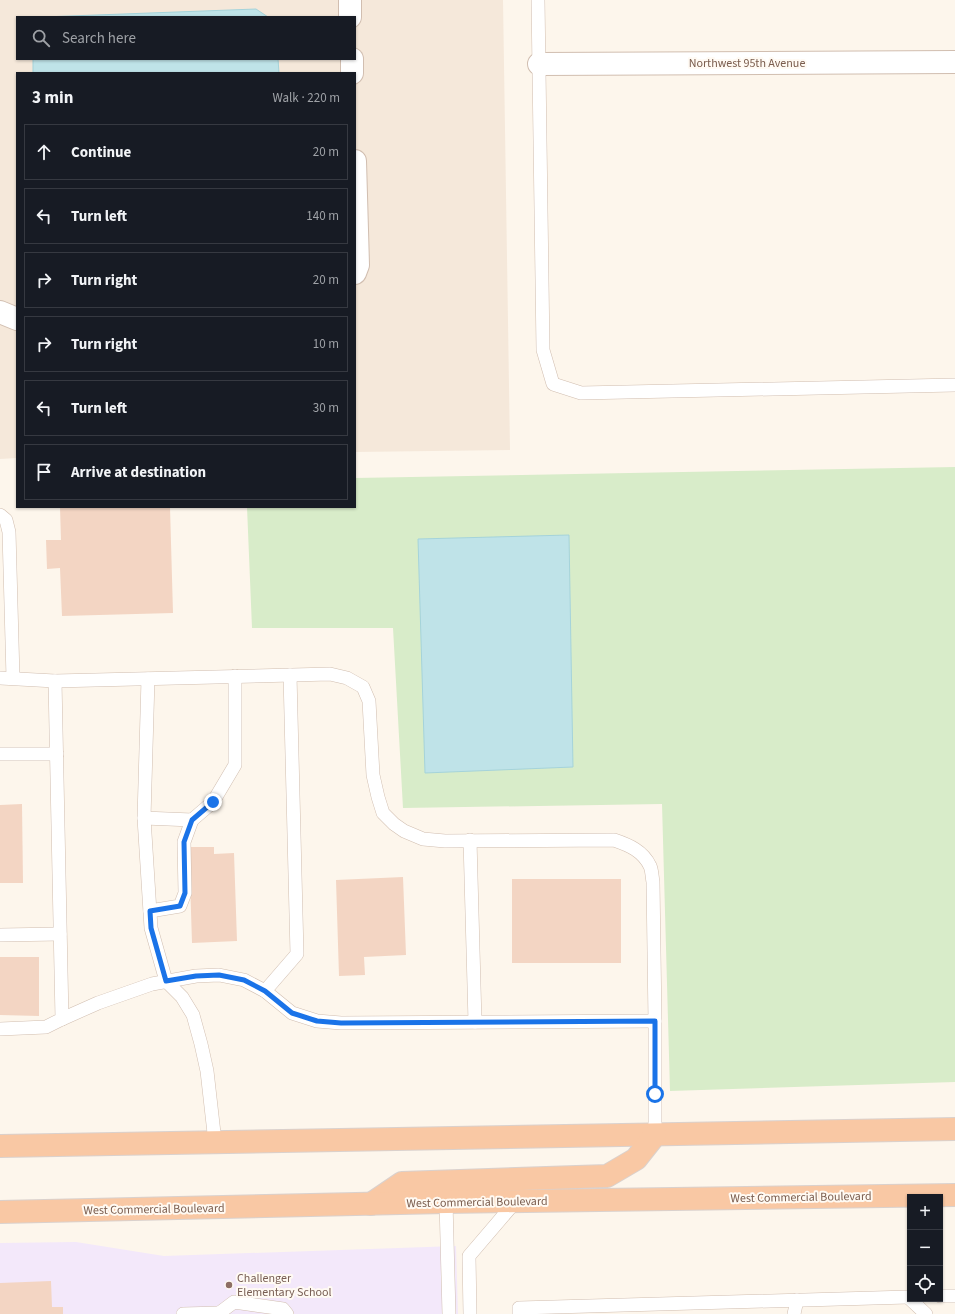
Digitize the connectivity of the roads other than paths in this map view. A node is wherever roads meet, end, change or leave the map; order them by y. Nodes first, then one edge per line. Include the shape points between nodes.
1 (350, 0) edge
2 (538, 0) edge
3 (350, 16) edge
4 (352, 60) edge
5 (955, 62) edge
6 (539, 64) junction
7 (352, 72) edge
8 (356, 196) edge
9 (356, 270) edge
10 (0, 312) edge
11 (16, 318) edge
12 (955, 385) edge
13 (0, 515) edge
14 (290, 675) junction
15 (234, 676) junction
16 (6, 678) edge
17 (148, 679) junction
18 (55, 681) junction
19 (0, 754) edge
20 (56, 754) junction
21 (144, 818) junction
22 (192, 820) junction
23 (470, 840) junction
24 (150, 911) junction
25 (60, 934) junction
26 (0, 935) edge
27 (166, 981) junction
28 (265, 991) junction
29 (62, 1019) junction
30 (655, 1021) junction
31 (475, 1022) junction
32 (0, 1028) edge
33 (955, 1129) edge
34 (655, 1135) junction
35 (215, 1142) junction
36 (0, 1146) edge
37 (955, 1195) edge
38 (516, 1201) junction
39 (446, 1202) junction
40 (371, 1204) junction
41 (0, 1212) edge
42 (943, 1296) edge
43 (955, 1296) edge
44 (907, 1298) edge
45 (797, 1300) junction
46 (914, 1302) edge
47 (219, 1313) edge
48 (183, 1314) edge
49 (286, 1314) edge
50 (449, 1314) edge
51 (470, 1314) edge
52 (519, 1314) edge
53 (794, 1314) edge
54 (926, 1314) edge

1 - 3 street
2 - 6 lane
4 - 7 street
5 - 6 street, Northwest 95th Avenue
6 - 12 lane via 542,350 553,384 581,393
8 - 9 street
10 - 11 street
13 - 16 lane via 6,520 9,532
14 - 15 lane
14 - 23 lane via 330,674 347,678 363,687 369,701 373,775 383,814 404,831 424,838 445,841
14 - 28 lane via 296,954
15 - 17 lane
15 - 22 lane via 235,765 213,802
16 - 18 lane
17 - 18 lane
17 - 21 lane
18 - 20 lane
19 - 20 lane
20 - 25 lane
21 - 22 lane
21 - 24 lane
22 - 24 lane via 184,842 185,893 180,906
23 - 30 lane via 614,840 642,854 651,866 653,882
23 - 31 lane
24 - 27 lane via 151,928
25 - 26 lane
25 - 29 lane
27 - 28 lane via 219,975 244,980
27 - 29 lane via 98,1003
27 - 35 lane via 182,997 193,1015 207,1071
28 - 31 lane via 292,1013 317,1021
29 - 32 lane via 46,1027
30 - 31 lane
30 - 34 lane
33 - 34 highway
34 - 35 highway
34 - 40 highway via 636,1159 607,1176 402,1183
35 - 36 highway
37 - 38 highway, West Commercial Boulevard
38 - 39 highway, West Commercial Boulevard
38 - 51 lane via 469,1256
39 - 40 highway, West Commercial Boulevard
39 - 50 lane
40 - 41 highway, West Commercial Boulevard
42 - 43 lane
44 - 45 lane
45 - 52 lane via 519,1308
45 - 53 lane
46 - 54 lane
47 - 48 lane
47 - 49 lane via 234,1302 283,1309

